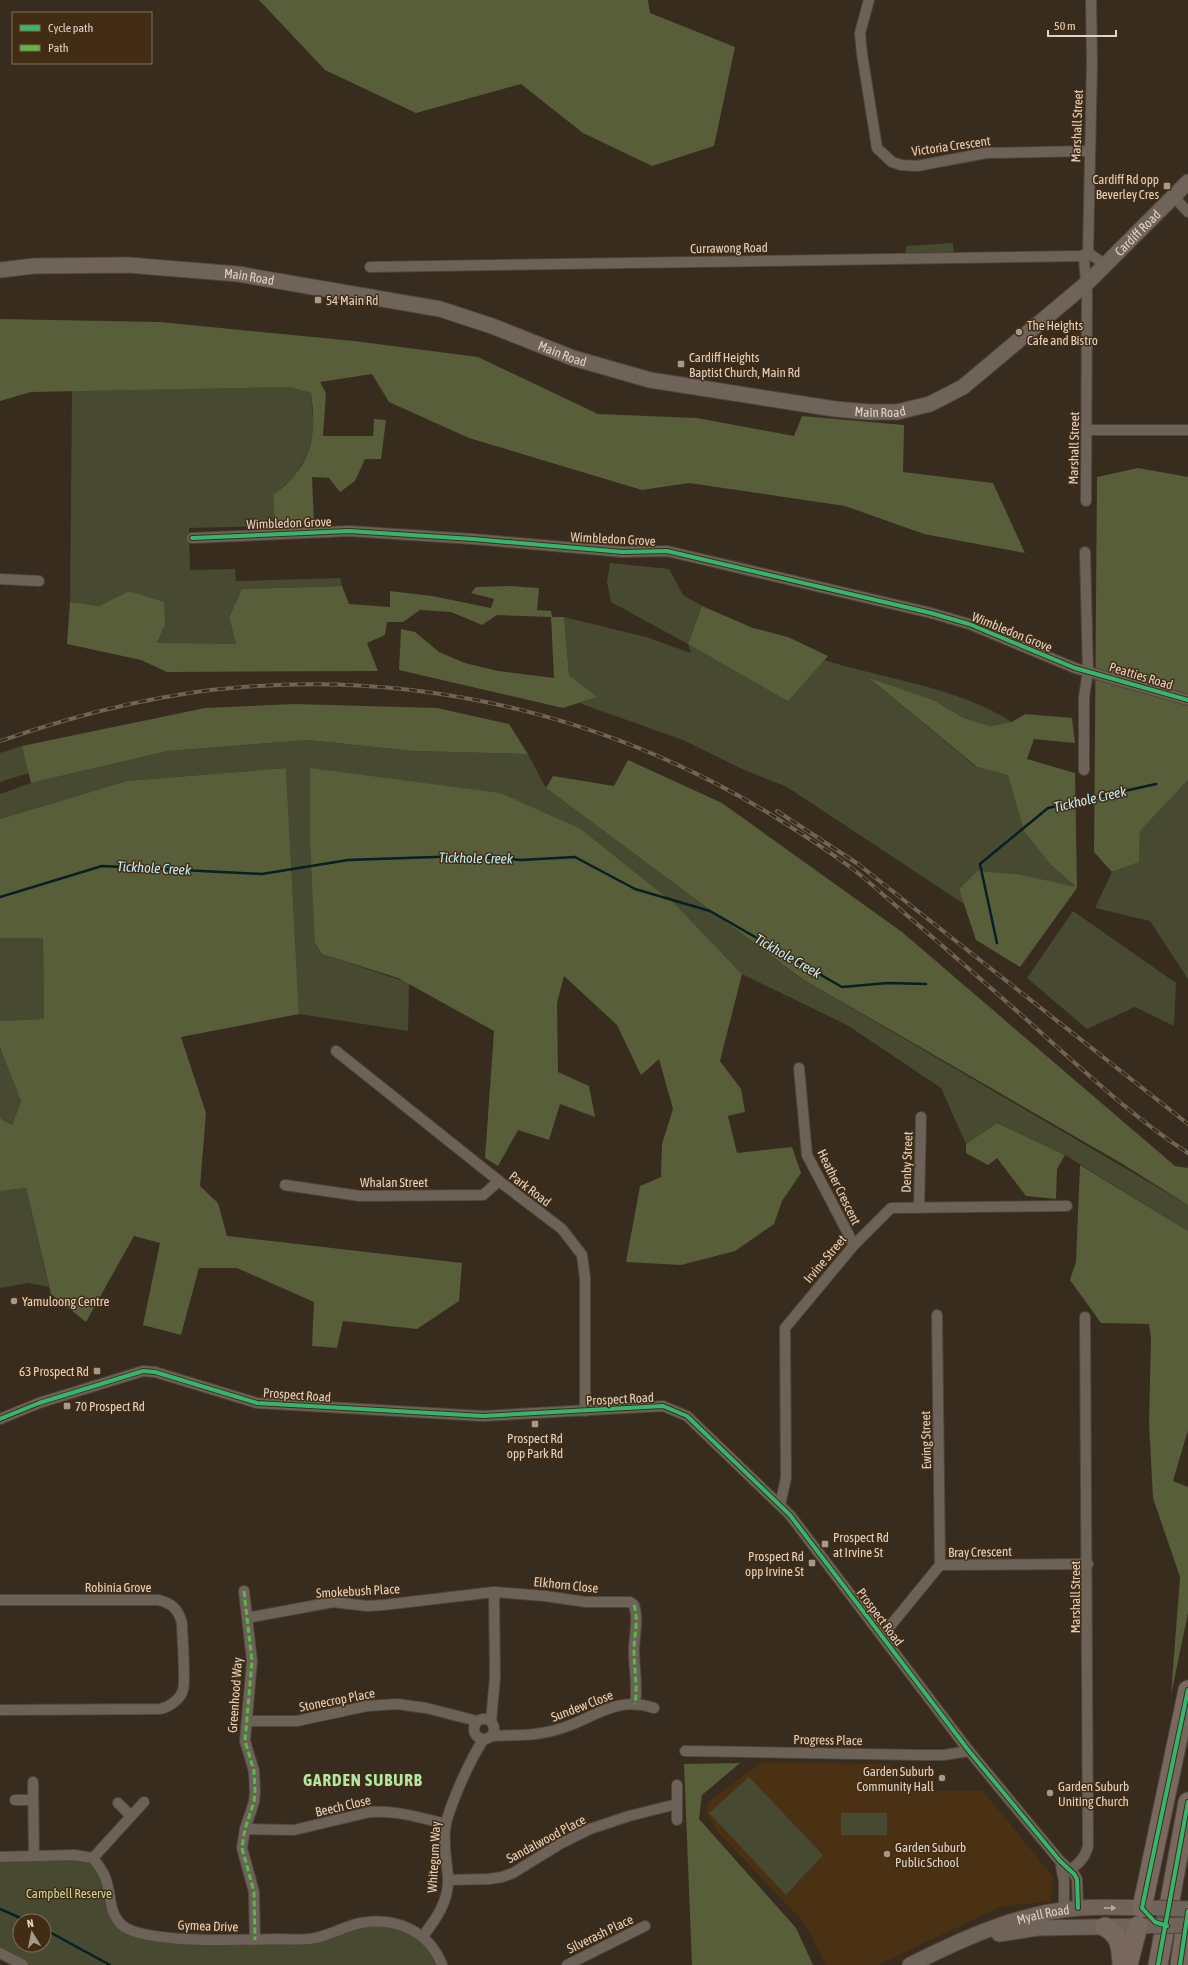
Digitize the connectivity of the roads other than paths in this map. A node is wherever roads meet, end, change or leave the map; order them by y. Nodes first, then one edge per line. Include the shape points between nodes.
1 (869, 0) edge
2 (1091, 0) edge
3 (1089, 151) junction
4 (1188, 182) edge
5 (1174, 198) junction
6 (1188, 212) edge
7 (1088, 253) junction
8 (1105, 264) junction
9 (370, 267) dead end
10 (0, 270) edge
11 (1087, 283) junction
12 (1088, 430) junction
13 (1188, 430) edge
14 (1086, 501) dead end
15 (192, 538) dead end
16 (1085, 552) dead end
17 (0, 579) edge
18 (39, 580) dead end
19 (1088, 671) junction
20 (1188, 700) edge
21 (1084, 770) dead end
22 (336, 1052) dead end
23 (799, 1068) dead end
24 (922, 1117) dead end
25 (499, 1181) junction
26 (285, 1185) dead end
27 (1066, 1206) dead end
28 (919, 1208) junction
29 (854, 1245) junction
30 (937, 1315) dead end
31 (1085, 1317) dead end
32 (585, 1411) junction
33 (0, 1419) edge
34 (780, 1505) junction
35 (1088, 1564) junction
36 (940, 1565) junction
37 (244, 1591) dead end
38 (494, 1592) junction
39 (0, 1600) edge
40 (247, 1618) junction
41 (882, 1636) junction
42 (1188, 1690) edge
43 (635, 1704) junction
44 (654, 1708) dead end
45 (0, 1710) edge
46 (247, 1721) junction
47 (484, 1729) junction
48 (685, 1751) dead end
49 (969, 1751) junction
50 (33, 1782) dead end
51 (677, 1785) dead end
52 (15, 1800) dead end
53 (34, 1800) junction
54 (144, 1802) dead end
55 (1188, 1802) edge
56 (118, 1803) dead end
57 (677, 1804) junction
58 (131, 1816) junction
59 (677, 1820) dead end
60 (446, 1824) junction
61 (245, 1829) junction
62 (34, 1856) junction
63 (0, 1857) edge
64 (93, 1858) junction
65 (1066, 1872) junction
66 (448, 1880) junction
67 (1071, 1909) junction
68 (1188, 1910) edge
69 (1152, 1919) junction
70 (645, 1926) dead end
71 (1188, 1926) edge
72 (1069, 1927) junction
73 (1105, 1927) junction
74 (423, 1936) junction
75 (1188, 1937) edge
76 (255, 1940) junction
77 (951, 1945) junction
78 (0, 1953) edge
79 (23, 1965) edge
80 (442, 1965) edge
81 (567, 1965) edge
82 (910, 1965) edge
83 (1122, 1965) edge
84 (1128, 1965) edge
85 (1158, 1965) edge
86 (1181, 1965) edge

1 - 3 street, Victoria Crescent via 860,33 862,54 877,148 892,162 917,166 986,153
2 - 3 street, Marshall Street
3 - 7 street, Marshall Street
4 - 5 main road, Cardiff Road
5 - 6 street
5 - 8 main road, Cardiff Road
7 - 8 street
7 - 9 street, Currawong Road via 1073,256
7 - 11 street, Marshall Street via 1084,259
8 - 11 main road, Cardiff Road
10 - 11 main road, Main Road via 34,266 128,265 238,274 440,309 574,358 650,380 869,412 897,412 930,404 963,386
11 - 12 street, Marshall Street
12 - 13 street
12 - 14 street, Marshall Street
15 - 19 street, Wimbledon Grove via 349,531 622,552 667,551 931,612 969,624 1074,668
16 - 19 street
17 - 18 street
19 - 20 street, Peatties Road
19 - 21 street via 1084,697
22 - 25 street, Park Road
23 - 29 street, Heather Crescent via 807,1155
24 - 28 street, Denby Street
25 - 26 street, Whalan Street via 483,1195 360,1196
25 - 32 street, Park Road via 562,1229 582,1255 585,1278
27 - 28 street, Irvine Street
28 - 29 street, Irvine Street via 891,1208
29 - 34 street, Irvine Street via 785,1328 786,1478
30 - 36 street, Ewing Street
31 - 35 street, Marshall Street
32 - 33 street, Prospect Road via 483,1416 257,1403 155,1372 143,1371 39,1403
32 - 34 street, Prospect Road via 663,1406 687,1416
34 - 41 street, Prospect Road
35 - 36 street, Bray Crescent
35 - 65 street, Marshall Street via 1088,1846 1082,1860
36 - 41 street, Bray Crescent
37 - 40 street, Greenhood Way
38 - 40 street, Smokebush Place via 377,1605 333,1602
38 - 43 street, Elkhorn Close via 586,1602 625,1602 634,1605 637,1619 634,1651 637,1684
38 - 47 street, Whitegum Way via 495,1677 492,1701
39 - 45 street, Robinia Grove via 166,1601 180,1614 182,1623 184,1689 167,1707 160,1709
40 - 46 street, Greenhood Way via 252,1661
41 - 49 street, Prospect Road
42 - 69 highway
43 - 44 street, Sundew Close
43 - 47 street, Sundew Close via 610,1707 558,1730 513,1734
46 - 47 street, Stonecrop Place via 297,1721 367,1706 412,1705 455,1716
46 - 61 street, Greenhood Way via 245,1741 254,1771 255,1792
47 - 60 street, Whitegum Way
48 - 49 street, Progress Place via 944,1755
49 - 65 street, Prospect Road via 1060,1861
50 - 53 street
51 - 57 street
52 - 53 street
53 - 62 street
54 - 58 street
55 - 85 highway
56 - 58 street
57 - 59 street
57 - 66 street, Sandalwood Place via 590,1829 502,1877
58 - 64 street
60 - 61 street, Beech Close via 382,1811 294,1830
60 - 66 street, Whitegum Way
61 - 76 street, Greenhood Way via 242,1848 254,1892
62 - 63 street
62 - 64 street via 74,1855
64 - 76 street, Gymea Drive via 104,1874 116,1920 125,1927 163,1937
65 - 67 street
65 - 67 street, Prospect Road via 1076,1878
66 - 74 street, Whitegum Way via 444,1904
67 -> 69 main road, Myall Road
67 - 72 main road
67 - 77 main road, Myall Road via 1000,1924
68 - 69 main road, Myall Road, bridge
68 - 86 highway
69 - 71 main road, Myall Road, bridge
69 - 73 main road, Myall Road
69 - 84 highway
70 - 81 street, Silverash Place
72 - 73 main road, Myall Road
72 - 77 main road, Myall Road via 1021,1929
73 - 83 highway via 1114,1932 1118,1939
74 - 76 street, Gymea Drive via 405,1926 384,1920 360,1923 314,1939
74 - 80 street, Gymea Drive via 434,1949
75 - 86 highway
77 - 82 main road, Myall Road
78 - 79 street

